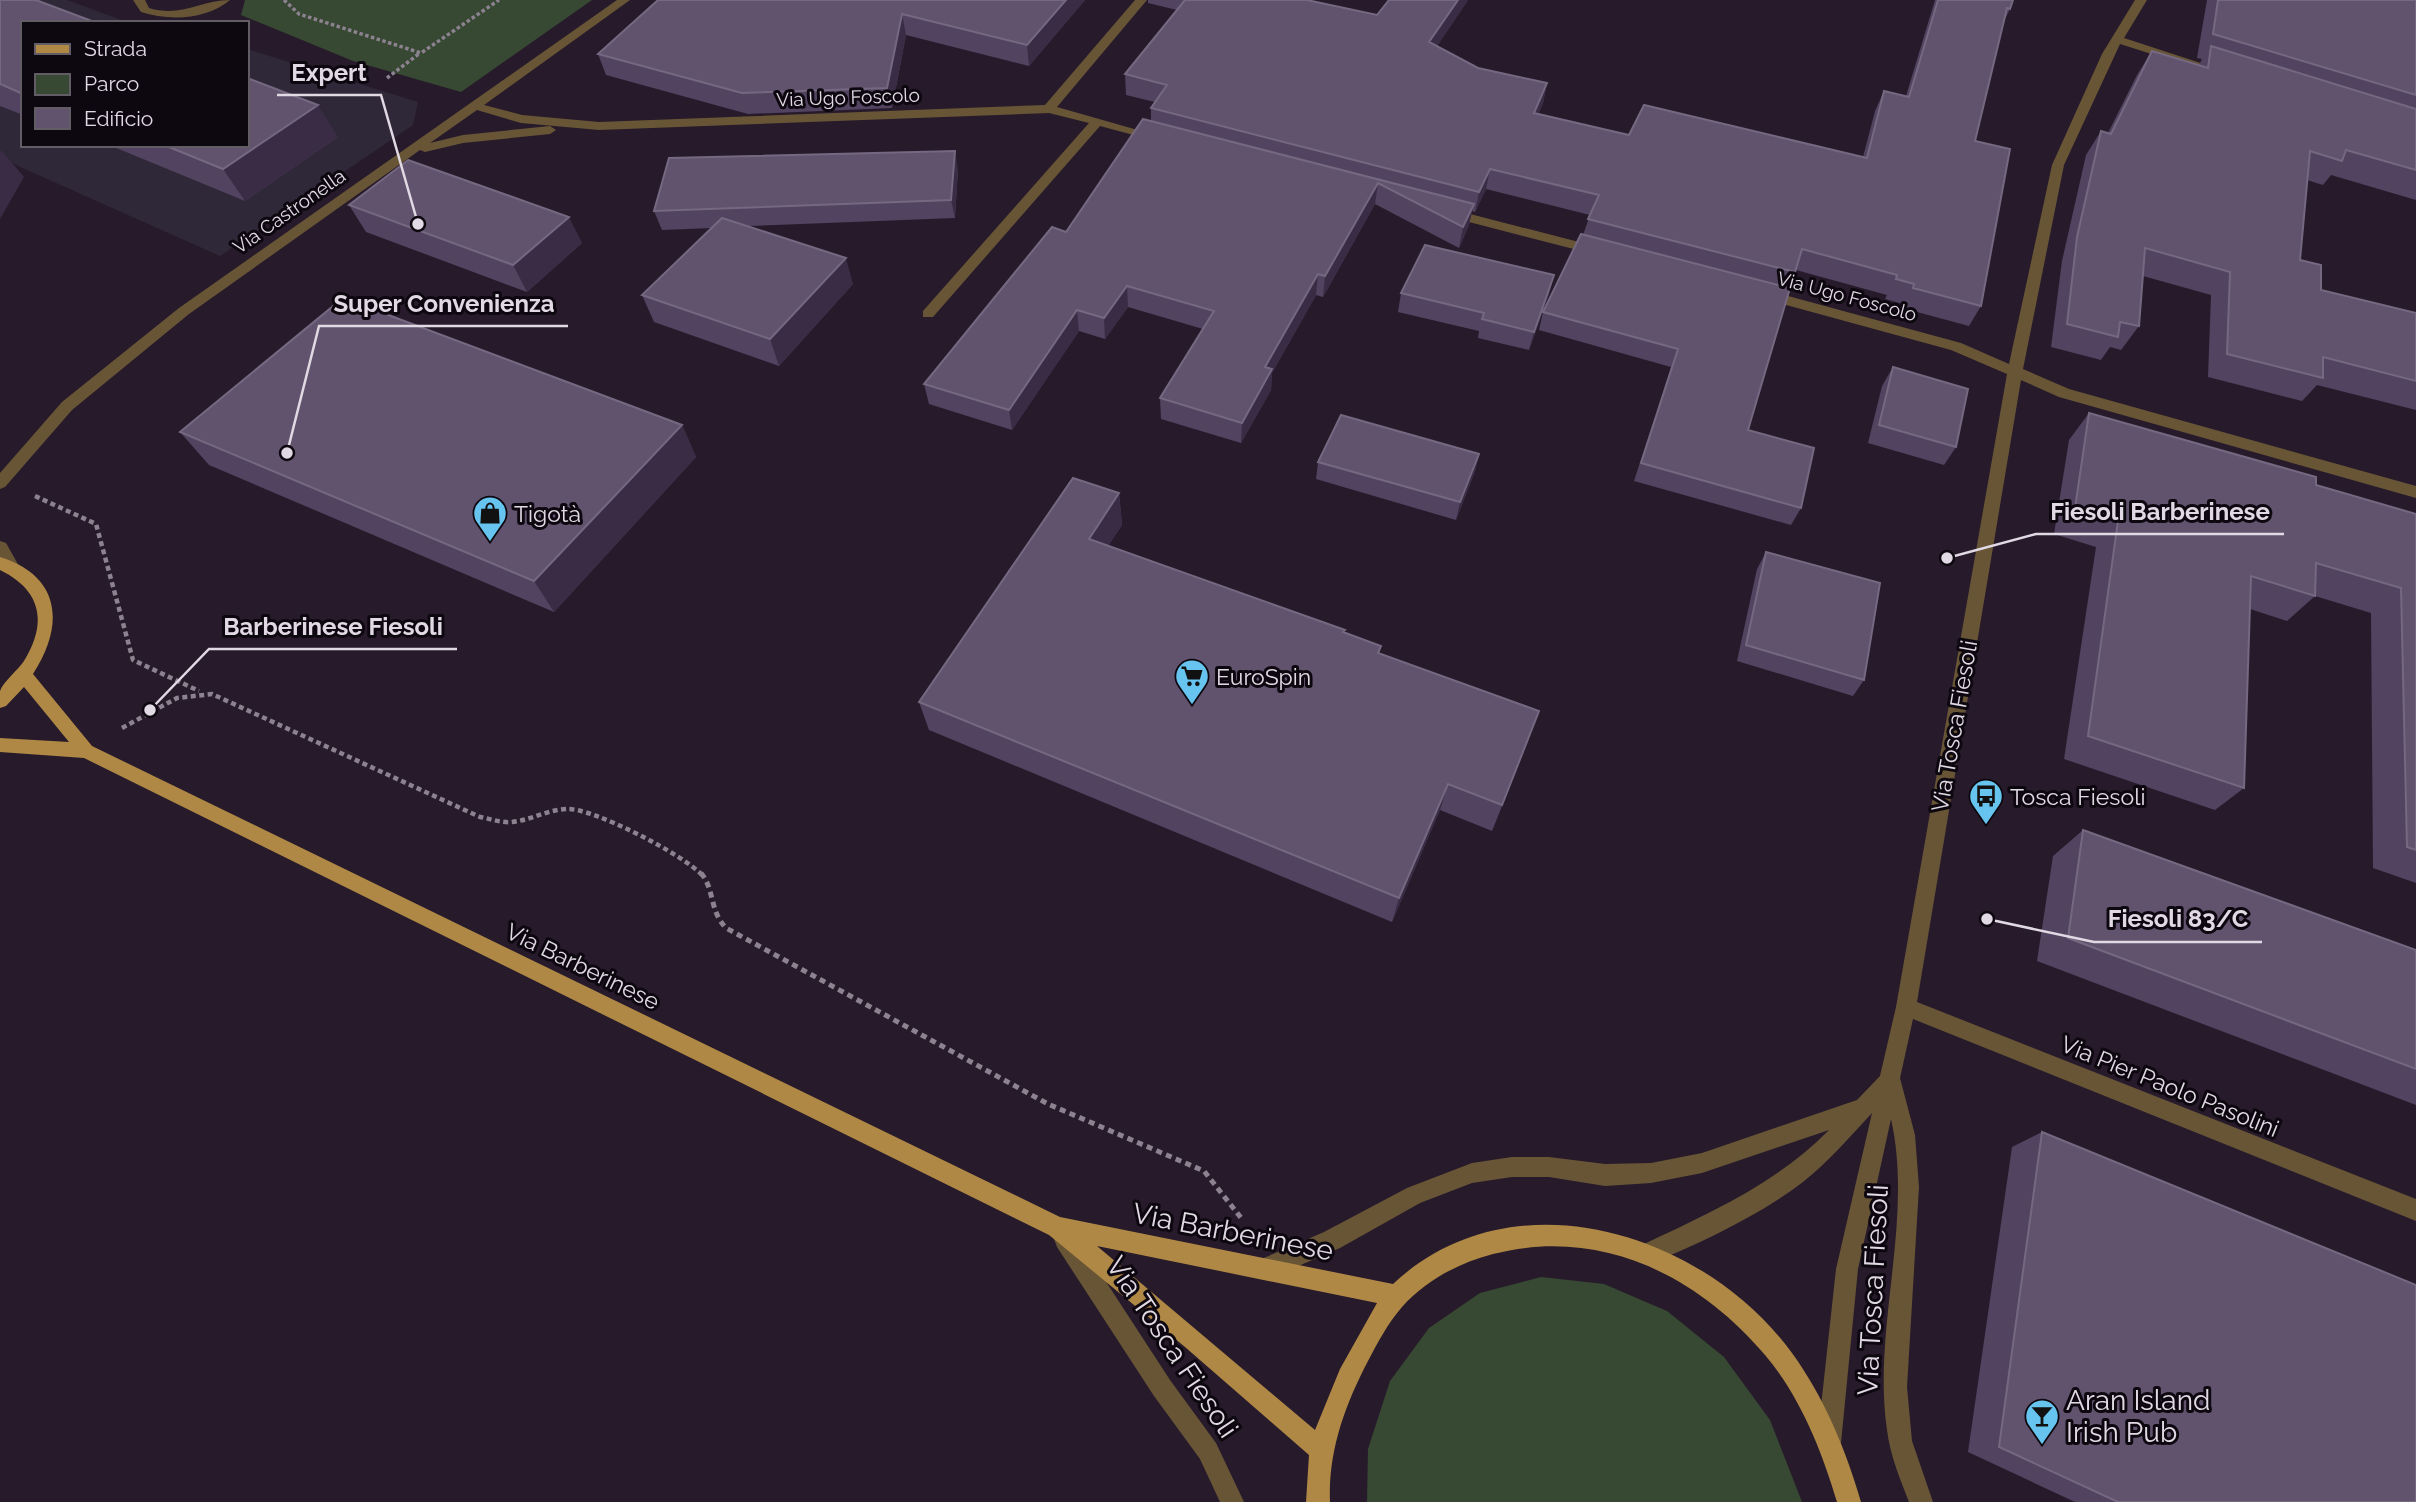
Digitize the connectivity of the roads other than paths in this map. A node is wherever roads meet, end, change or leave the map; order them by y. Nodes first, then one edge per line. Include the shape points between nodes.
1 (139, 0) edge
2 (224, 0) edge
3 (624, 0) edge
4 (1141, 0) edge
5 (2141, 0) edge
6 (2118, 40) junction
7 (2235, 76) edge
8 (476, 106) junction
9 (1049, 108) junction
10 (1097, 122) junction
11 (599, 127) junction
12 (1175, 142) edge
13 (415, 150) junction
14 (1435, 209) edge
15 (1604, 253) edge
16 (1750, 291) edge
17 (928, 314) dead end
18 (2015, 371) junction
19 (0, 483) edge
20 (2416, 492) edge
21 (0, 547) edge
22 (5, 565) edge
23 (24, 675) junction
24 (0, 701) edge
25 (0, 745) edge
26 (86, 751) junction
27 (1906, 1007) junction
28 (1891, 1080) junction
29 (1859, 1109) junction
30 (2416, 1210) edge
31 (1057, 1227) junction
32 (1650, 1253) junction
33 (1265, 1269) junction
34 (1396, 1296) junction
35 (1829, 1443) junction
36 (1321, 1450) junction
37 (1232, 1502) edge
38 (1318, 1502) edge
39 (1849, 1502) edge
40 (1921, 1502) edge

1 - 2 street via 145,10 172,16
3 - 8 street, Via Castronella
4 - 9 street
5 - 6 street, Via Tosca Fiesoli
6 - 7 street
6 - 18 street, Via Tosca Fiesoli via 2058,165
8 - 11 street, Via Ugo Foscolo via 521,119
8 - 13 street, Via Castronella
9 - 10 street, Via Ugo Foscolo
9 - 11 street, Via Ugo Foscolo
10 - 12 street, Via Ugo Foscolo
10 - 17 street
11 - 13 street, Via Ugo Foscolo via 463,139
13 - 19 street, Via Castronella via 184,311 67,406
14 - 15 street
16 - 18 street, Via Ugo Foscolo via 1922,335
18 - 20 street via 2064,393
18 - 27 street, Via Tosca Fiesoli
21 - 22 street
22 - 23 main road via 22,572 38,587 47,611 43,639
23 - 24 main road
23 - 26 main road, Via Barberinese
25 - 26 main road, Via Barberinese
26 - 31 main road, Via Barberinese
27 - 28 street, Via Tosca Fiesoli
27 - 30 street, Via Pier Paolo Pasolini
28 - 29 street
28 - 35 street, Via Tosca Fiesoli via 1847,1269
28 - 40 street, Via Tosca Fiesoli via 1907,1152 1909,1196 1897,1423
29 - 32 street via 1794,1175
29 - 33 street via 1702,1163 1651,1173 1605,1175 1549,1167 1472,1173 1414,1195 1332,1240
31 - 33 main road, Via Barberinese
31 - 36 main road, Via Barberinese
31 - 37 street, Via Tosca Fiesoli via 1208,1451
32 - 34 main road via 1572,1234 1522,1234 1450,1257
32 - 35 main road via 1714,1293 1774,1348
33 - 34 main road, Via Barberinese
34 - 36 main road via 1348,1376
35 - 39 main road
36 - 38 main road

